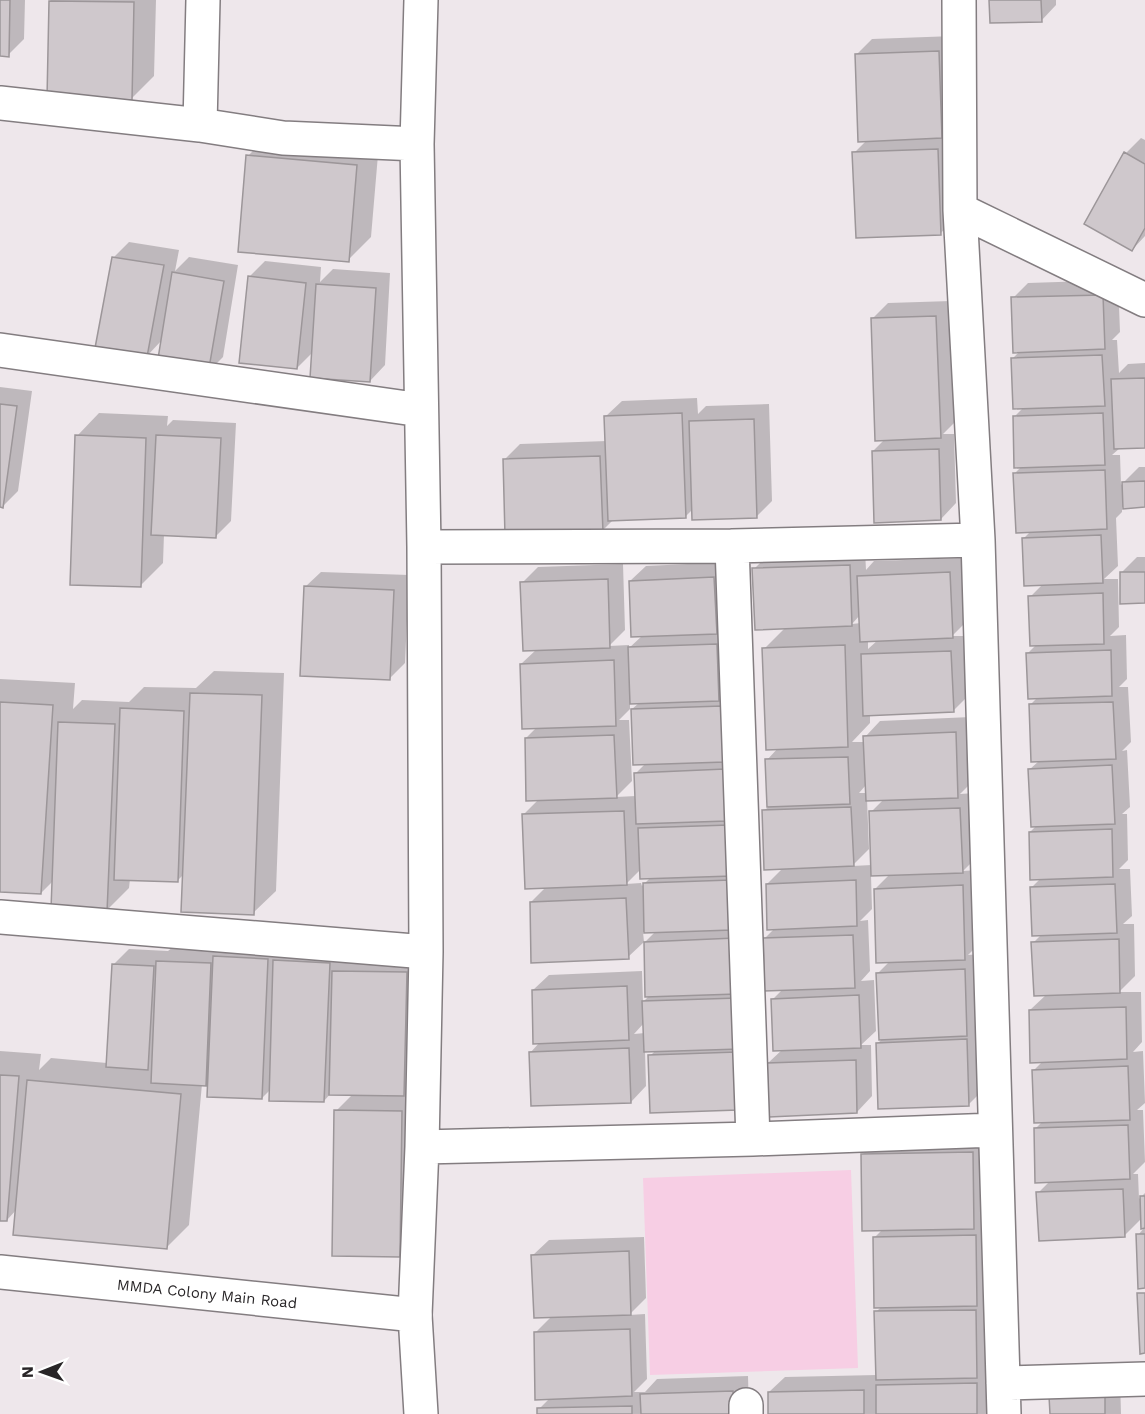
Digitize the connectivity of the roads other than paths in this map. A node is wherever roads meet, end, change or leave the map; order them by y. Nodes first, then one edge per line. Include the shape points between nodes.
1 (203, 0) edge
2 (421, 0) edge
3 (959, 0) edge
4 (0, 103) edge
5 (200, 125) junction
6 (417, 144) junction
7 (960, 210) junction
8 (1145, 300) edge
9 (0, 350) edge
10 (420, 410) junction
11 (978, 540) junction
12 (732, 546) junction
13 (424, 547) junction
14 (0, 917) edge
15 (426, 952) junction
16 (995, 1130) junction
17 (753, 1139) junction
18 (422, 1147) junction
19 (0, 1272) edge
20 (415, 1315) junction
21 (1145, 1379) edge
22 (1004, 1399) edge
23 (421, 1414) edge

1 - 5 street
2 - 6 street
3 - 7 street
4 - 5 street
5 - 6 street via 283,138
6 - 10 street
7 - 8 street
7 - 11 street
9 - 10 street
10 - 13 street
11 - 12 street
11 - 16 street
12 - 13 street
12 - 17 street
13 - 15 street
14 - 15 street
15 - 18 street
16 - 17 street
16 - 22 street
17 - 18 street
18 - 20 street
19 - 20 street, MMDA Colony Main Road
20 - 23 street
21 - 22 street

